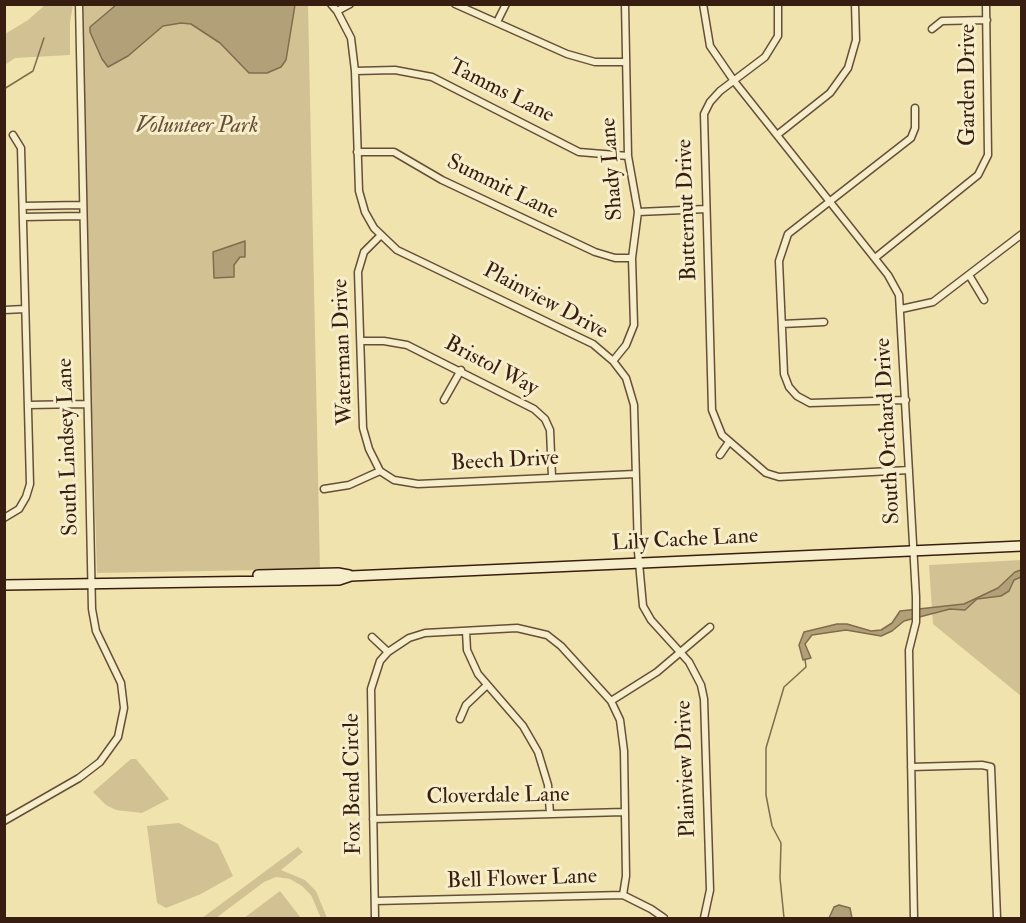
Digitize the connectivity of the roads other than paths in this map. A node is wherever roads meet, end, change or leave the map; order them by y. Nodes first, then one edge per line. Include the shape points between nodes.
1 (79, 4) edge
2 (330, 4) edge
3 (350, 4) edge
4 (455, 4) edge
5 (506, 4) edge
6 (625, 4) edge
7 (703, 4) edge
8 (778, 4) edge
9 (855, 4) edge
10 (986, 4) edge
11 (337, 11) junction
12 (987, 20) junction
13 (497, 22) junction
14 (932, 29) dead end
15 (626, 62) junction
16 (355, 70) junction
17 (734, 81) junction
18 (915, 108) dead end
19 (13, 135) dead end
20 (777, 135) junction
21 (357, 152) junction
22 (628, 156) junction
23 (829, 201) junction
24 (23, 206) junction
25 (81, 206) junction
26 (706, 209) junction
27 (638, 212) junction
28 (82, 216) junction
29 (23, 217) junction
30 (1022, 234) edge
31 (380, 236) junction
32 (632, 258) junction
33 (875, 258) junction
34 (969, 275) junction
35 (984, 300) dead end
36 (25, 309) junction
37 (901, 309) junction
38 (4, 310) edge
39 (824, 322) dead end
40 (782, 324) junction
41 (361, 341) junction
42 (613, 361) junction
43 (461, 370) junction
44 (794, 393) junction
45 (444, 400) dead end
46 (906, 400) junction
47 (788, 401) dead end
48 (86, 404) junction
49 (28, 405) junction
50 (729, 441) junction
51 (720, 454) dead end
52 (909, 470) junction
53 (380, 471) junction
54 (635, 474) junction
55 (552, 477) junction
56 (324, 489) dead end
57 (4, 518) edge
58 (1022, 546) edge
59 (914, 550) junction
60 (639, 563) junction
61 (92, 582) junction
62 (4, 585) edge
63 (710, 627) dead end
64 (552, 628) dead end
65 (466, 631) junction
66 (547, 636) junction
67 (372, 637) dead end
68 (388, 652) junction
69 (680, 653) junction
70 (486, 686) junction
71 (611, 701) junction
72 (460, 719) dead end
73 (911, 767) junction
74 (624, 812) junction
75 (550, 814) junction
76 (373, 819) junction
77 (4, 821) edge
78 (623, 895) junction
79 (375, 902) junction
80 (375, 918) edge
81 (664, 918) edge
82 (704, 918) edge
83 (914, 918) edge
84 (997, 918) edge

1 - 25 street, South Lindsey Lane
2 - 11 street, Plainview Drive
3 - 11 street
4 - 13 street
5 - 13 street
6 - 15 street, Shady Lane
7 - 17 street, South Orchard Drive via 710,46
8 - 17 street, Butternut Drive via 778,36 765,57
9 - 20 street via 856,40 848,68 830,93
10 - 12 street, Garden Drive
11 - 16 street, Plainview Drive via 351,38
12 - 14 street via 942,21
12 - 33 street, Garden Drive via 988,155 978,175
13 - 15 street via 567,54 595,62
15 - 22 street, Shady Lane
16 - 21 street, Plainview Drive
16 - 22 street, Tamms Lane via 394,70 432,77 579,152
17 - 20 street, South Orchard Drive
17 - 26 street, Butternut Drive via 710,102 704,114
18 - 23 street via 911,138
19 - 24 street via 21,148
20 - 23 street, South Orchard Drive
21 - 31 street, Plainview Drive via 359,191 365,212
21 - 32 street, Summit Lane via 394,152 442,180 595,252
22 - 27 street, Shady Lane
23 - 33 street, South Orchard Drive
23 - 40 street via 788,234 782,246
24 - 25 street
24 - 29 street
25 - 28 street, South Lindsey Lane
26 - 27 street
26 - 50 street, Butternut Drive via 712,410 722,435
27 - 32 street, Shady Lane
28 - 29 street
28 - 48 street, South Lindsey Lane
29 - 36 street
30 - 34 street
31 - 41 street, Waterman Drive via 364,252 360,264
31 - 42 street, Plainview Drive via 397,250 593,344
32 - 42 street, Shady Lane via 633,325 626,345
33 - 37 street, South Orchard Drive via 893,285
34 - 35 street
34 - 37 street via 933,302
36 - 38 street
36 - 49 street
37 - 46 street, South Orchard Drive
39 - 40 street
40 - 44 street via 784,374
41 - 43 street, Bristol Way via 406,345
41 - 53 street, Waterman Drive via 363,428
42 - 54 street, Plainview Drive via 626,378 634,405
43 - 45 street
43 - 55 street, Bristol Way via 534,409 545,419 550,430
44 - 46 street via 810,403
44 - 47 street
46 - 52 street, South Orchard Drive
48 - 49 street
48 - 61 street, South Lindsey Lane
49 - 57 street via 30,484 19,509
50 - 51 street
50 - 52 street, Butternut Drive via 765,473 780,477
52 - 59 street, South Orchard Drive
53 - 55 street, Beech Drive via 394,480 418,484
53 - 56 street via 349,485
54 - 55 street, Beech Drive
54 - 60 street, Plainview Drive
58 - 59 street, Lily Cache Lane
59 - 60 street, Lily Cache Lane
59 - 73 street, South Orchard Drive via 916,622 909,650
60 - 61 street, Lily Cache Lane
60 - 69 street, Plainview Drive via 644,606
61 - 62 street, Lily Cache Lane
61 - 77 street, South Lindsey Lane via 96,631 117,672 124,697 118,737 90,771
63 - 69 street
64 - 66 street
65 - 66 street via 521,628
65 - 68 street via 418,634
65 - 70 street via 470,660
66 - 71 street
67 - 68 street
68 - 76 street, Fox Bend Circle via 375,674 370,696
69 - 71 street
69 - 82 street, Plainview Drive via 695,672 704,699 710,890
70 - 72 street via 466,705
70 - 75 street via 523,726 538,752 548,785
71 - 74 street via 622,735
73 - 83 street, South Orchard Drive
73 - 84 street via 991,767
74 - 75 street, Cloverdale Lane
74 - 78 street
75 - 76 street, Cloverdale Lane
76 - 79 street, Fox Bend Circle
78 - 79 street, Bell Flower Lane
78 - 81 street, Bell Flower Lane
79 - 80 street, Fox Bend Circle

